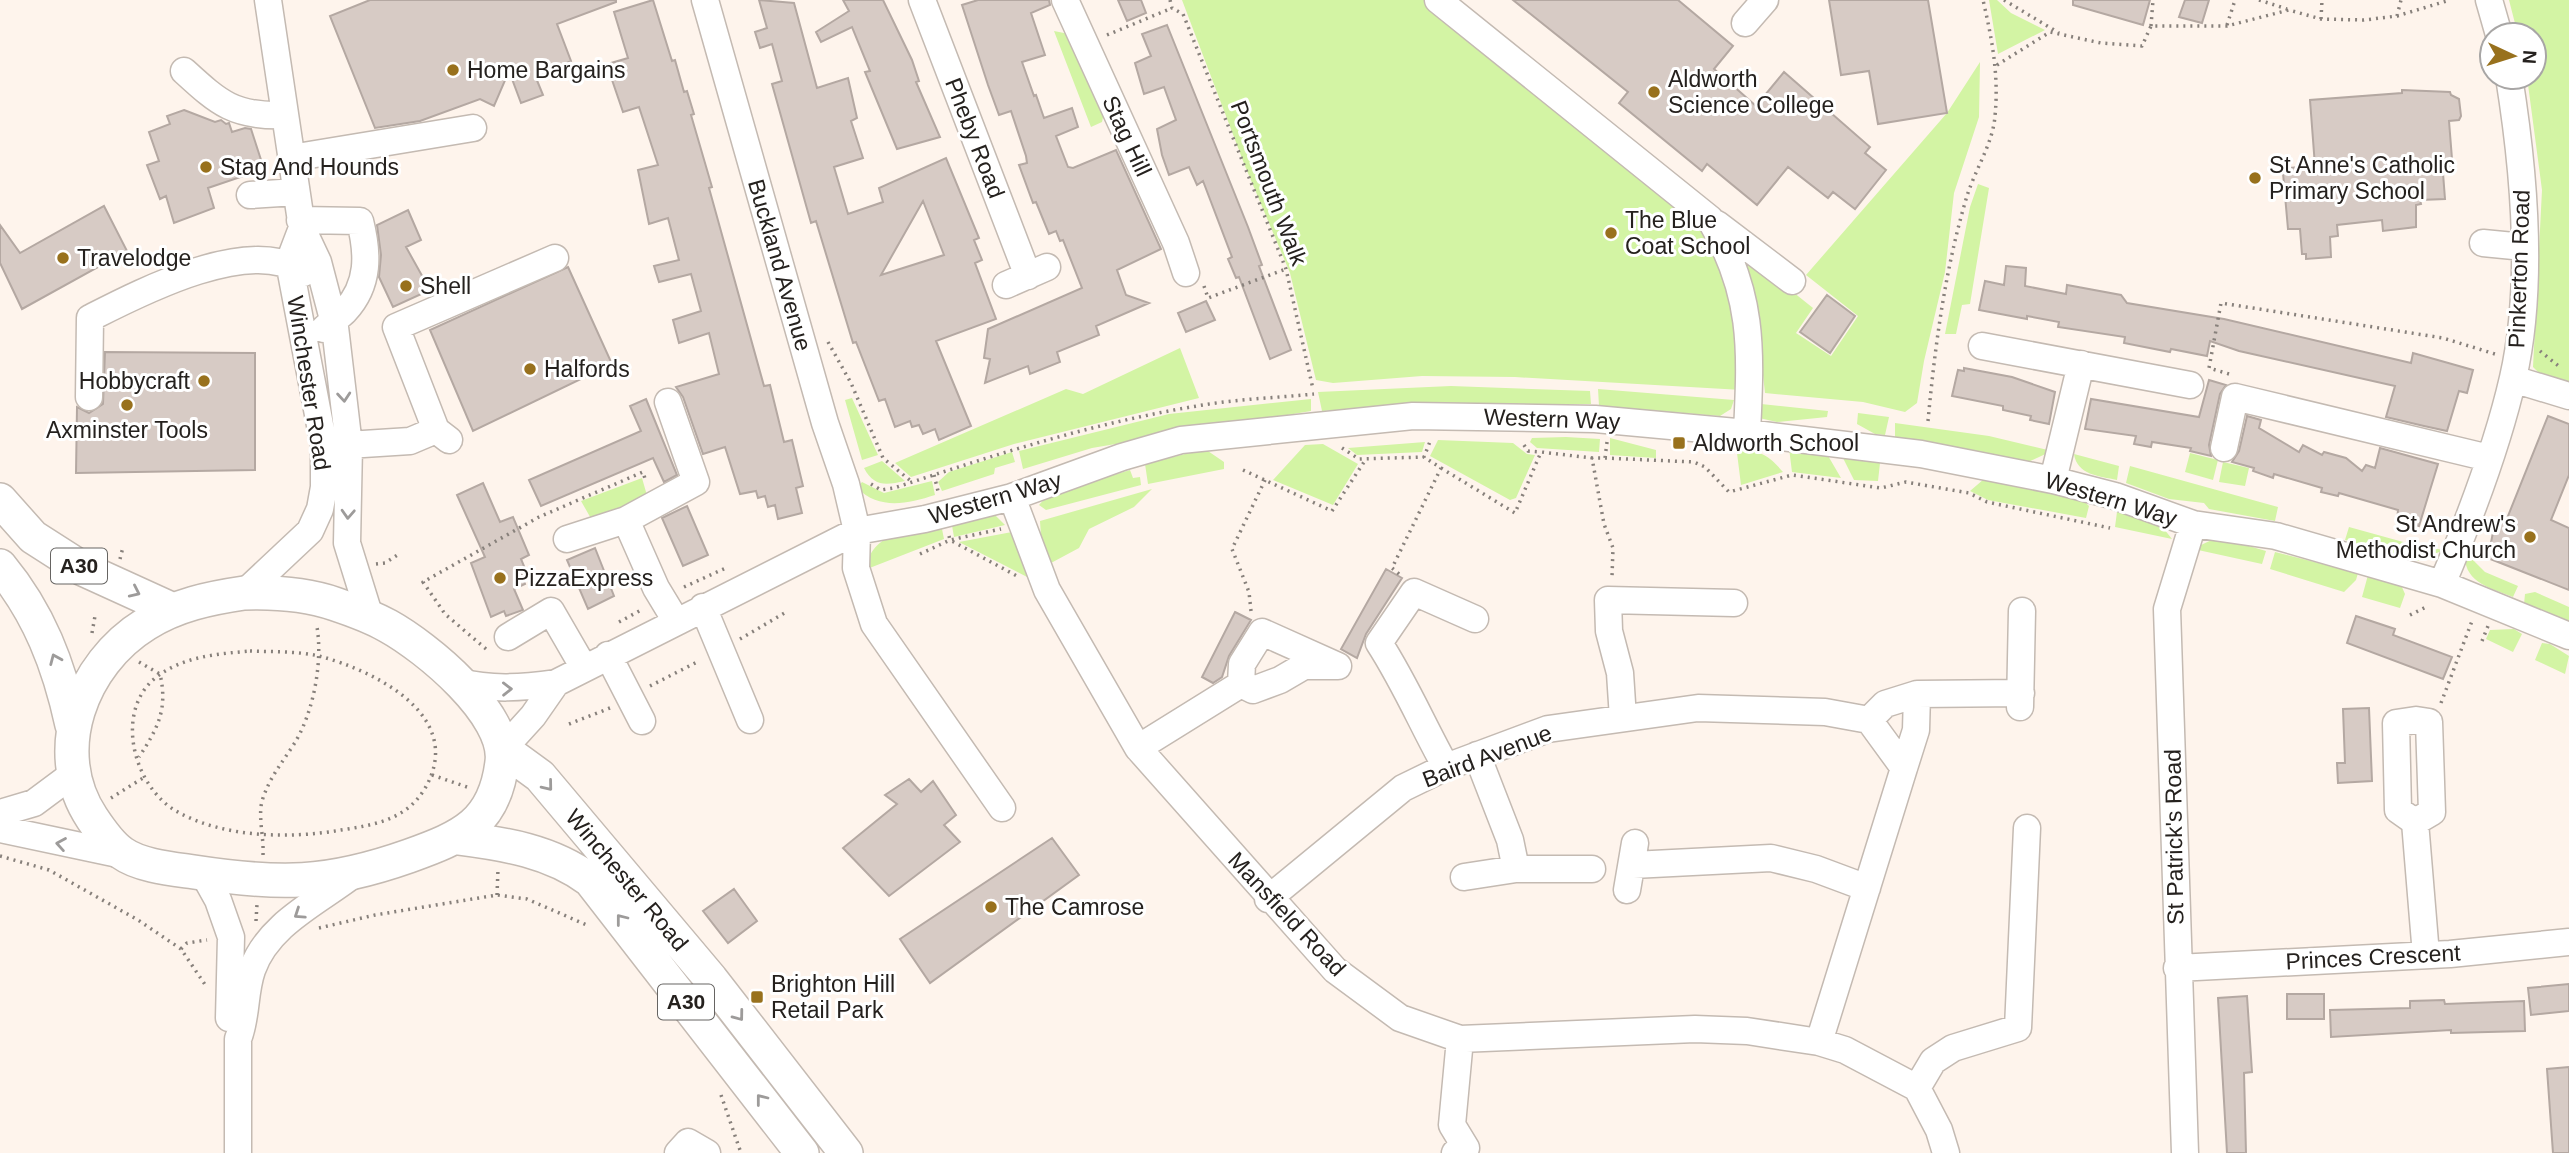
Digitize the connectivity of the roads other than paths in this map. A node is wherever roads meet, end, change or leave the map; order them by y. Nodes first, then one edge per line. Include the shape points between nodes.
1 (268, 0) edge
2 (705, 0) edge
3 (922, 0) edge
4 (1065, 0) edge
5 (1438, 0) edge
6 (1765, 0) edge
7 (2489, 0) edge
8 (2495, 21) edge
9 (1745, 23) dead end
10 (184, 71) dead end
11 (2510, 91) edge
12 (285, 115) junction
13 (473, 128) dead end
14 (291, 158) junction
15 (296, 192) junction
16 (250, 195) dead end
17 (1710, 219) junction
18 (301, 224) junction
19 (2483, 243) dead end
20 (2524, 247) junction
21 (555, 258) dead end
22 (289, 262) junction
23 (1186, 273) road end
24 (1027, 276) dead end
25 (1791, 281) dead end
26 (326, 290) junction
27 (333, 320) junction
28 (1982, 346) dead end
29 (306, 348) junction
30 (2081, 364) junction
31 (2507, 368) junction
32 (2190, 385) dead end
33 (2569, 396) edge
34 (89, 397) dead end
35 (668, 402) dead end
36 (1747, 433) junction
37 (336, 446) junction
38 (2224, 447) dead end
39 (2489, 458) junction
40 (2053, 480) junction
41 (1012, 497) junction
42 (0, 500) edge
43 (626, 520) junction
44 (2193, 524) junction
45 (857, 531) junction
46 (567, 538) dead end
47 (0, 566) edge
48 (2442, 584) junction
49 (244, 593) junction
50 (1734, 603) dead end
51 (703, 607) junction
52 (173, 610) junction
53 (2022, 611) dead end
54 (370, 617) junction
55 (1475, 619) dead end
56 (676, 621) junction
57 (2569, 636) edge
58 (501, 646) road end
59 (608, 655) junction
60 (584, 668) junction
61 (458, 682) junction
62 (556, 683) junction
63 (1241, 684) junction
64 (1917, 694) junction
65 (1623, 718) junction
66 (750, 720) dead end
67 (1870, 720) junction
68 (642, 721) dead end
69 (72, 725) junction
70 (1138, 748) junction
71 (503, 749) junction
72 (1477, 755) junction
73 (1446, 767) junction
74 (1905, 768) junction
75 (73, 774) junction
76 (1002, 808) dead end
77 (0, 813) edge
78 (2415, 822) junction
79 (2027, 828) dead end
80 (0, 829) edge
81 (458, 838) junction
82 (123, 855) junction
83 (1632, 866) dead end
84 (1516, 869) junction
85 (1592, 869) dead end
86 (203, 873) junction
87 (355, 874) junction
88 (1464, 877) dead end
89 (1867, 888) junction
90 (1268, 898) junction
91 (2569, 943) edge
92 (2426, 955) junction
93 (2176, 968) junction
94 (237, 1039) junction
95 (1460, 1039) junction
96 (1819, 1042) junction
97 (1917, 1088) junction
98 (238, 1153) edge
99 (678, 1153) edge
100 (707, 1153) edge
101 (802, 1153) edge
102 (846, 1153) edge
103 (1455, 1153) edge
104 (1946, 1153) edge
105 (2185, 1153) edge

1 - 12 street, Winchester Road
2 - 45 street, Buckland Avenue
3 - 24 street, Pheby Road
4 - 23 street, Stag Hill
5 - 17 street
6 - 9 street
7 - 8 street
10 - 12 street via 227,107 262,116
11 - 20 street, Pinkerton Road via 2523,191
12 - 14 street, Winchester Road
13 - 14 street
14 - 15 street, Winchester Road
15 - 16 street
15 - 18 street, Winchester Road
17 - 25 street
17 - 36 street via 1736,270 1746,304
18 - 22 street, Winchester Road
18 - 26 street, Winchester Road
18 - 27 street via 360,220 368,253 362,288 345,312
19 - 20 street
20 - 31 street, Pinkerton Road
21 - 37 street via 396,327 443,435
22 - 26 street
22 - 29 street, Winchester Road
22 - 34 street via 217,265 172,278 90,318
26 - 27 street, Winchester Road
27 - 29 street
27 -> 37 street, Winchester Road
28 - 30 street
29 - 37 street, Winchester Road
30 - 32 street
30 - 40 street
31 - 33 street
31 - 39 street, Pinkerton Road
35 - 43 street via 696,482
36 - 40 street, Western Way via 1921,454
36 - 41 street, Western Way via 1595,419 1413,416 1181,440
37 - 49 street, Winchester Road via 310,531
37 -> 54 street, Winchester Road via 347,543
38 - 39 street via 2235,397
39 - 48 street, Pinkerton Road
40 - 44 street, Western Way
41 - 45 street, Western Way
41 - 70 street, Mansfield Road via 1049,594
42 -> 52 main road, A30 via 33,537 83,569
43 - 46 street
43 - 56 street
44 - 48 street, Western Way via 2276,536
44 - 93 street, St Patrick's Road via 2167,609
45 - 51 street, Western Way
45 - 76 street, Buckland Avenue via 856,568 874,624
69 -> 47 main road, A30 via 61,675 36,614
48 - 57 street, Western Way
49 - 52 main road, A30
49 - 54 main road, A30 via 323,600
50 - 65 street via 1608,600
51 - 56 street, Western Way
51 - 66 street
52 - 69 main road, A30 via 144,625 117,649 91,685
53 - 64 street via 2021,700
54 - 61 main road, A30 via 403,636
55 - 73 street via 1414,592 1379,643
56 - 59 street, Western Way
58 - 60 street via 551,611
59 - 60 street, Western Way
59 - 68 street
60 - 62 street, Western Way
61 -> 62 street, Western Way via 485,689
61 - 71 main road, A30 via 487,715
62 - 71 street, Western Way
63 - 63 street via 1242,664 1262,632 1338,666 1304,666 1253,690
63 - 70 street
64 - 67 street via 1885,704
64 - 74 street via 1916,730
65 - 67 street, Baird Avenue via 1698,708 1825,712
65 - 72 street, Baird Avenue via 1548,729
67 - 74 street
69 - 75 main road, A30
70 - 90 street, Mansfield Road
71 - 81 main road, A30 via 494,797 485,814
71 -> 102 main road, Winchester Road / A30 via 540,776 710,979
72 - 73 street, Baird Avenue
72 - 84 street via 1510,840
73 - 90 street, Baird Avenue via 1403,788
74 - 89 street
75 - 77 street via 34,803
75 - 82 main road, A30 via 81,802
78 - 78 street via 2432,812 2429,722 2416,720 2396,723 2398,810
78 - 92 street
79 - 97 street via 2018,1028 1953,1048 1933,1061
82 -> 80 street
81 - 87 main road, A30
101 -> 81 main road, Winchester Road / A30 via 590,880 543,854
82 - 86 main road, A30
83 - 89 street via 1771,858
84 - 85 street
84 - 88 street
86 - 87 main road, A30 via 284,883
86 - 94 street via 231,937 229,1013
87 -> 94 street via 268,937 251,971
89 - 96 street
90 - 95 street, Mansfield Road via 1335,971 1400,1018
91 - 92 street, Princes Crescent
92 - 93 street, Princes Crescent
93 - 105 street, St Patrick's Road
94 - 98 street
95 - 96 street, Mansfield Road via 1695,1029
95 - 103 street via 1452,1125 1466,1148
96 - 97 street, Mansfield Road via 1845,1050
97 - 104 street
99 - 100 street via 688,1142

